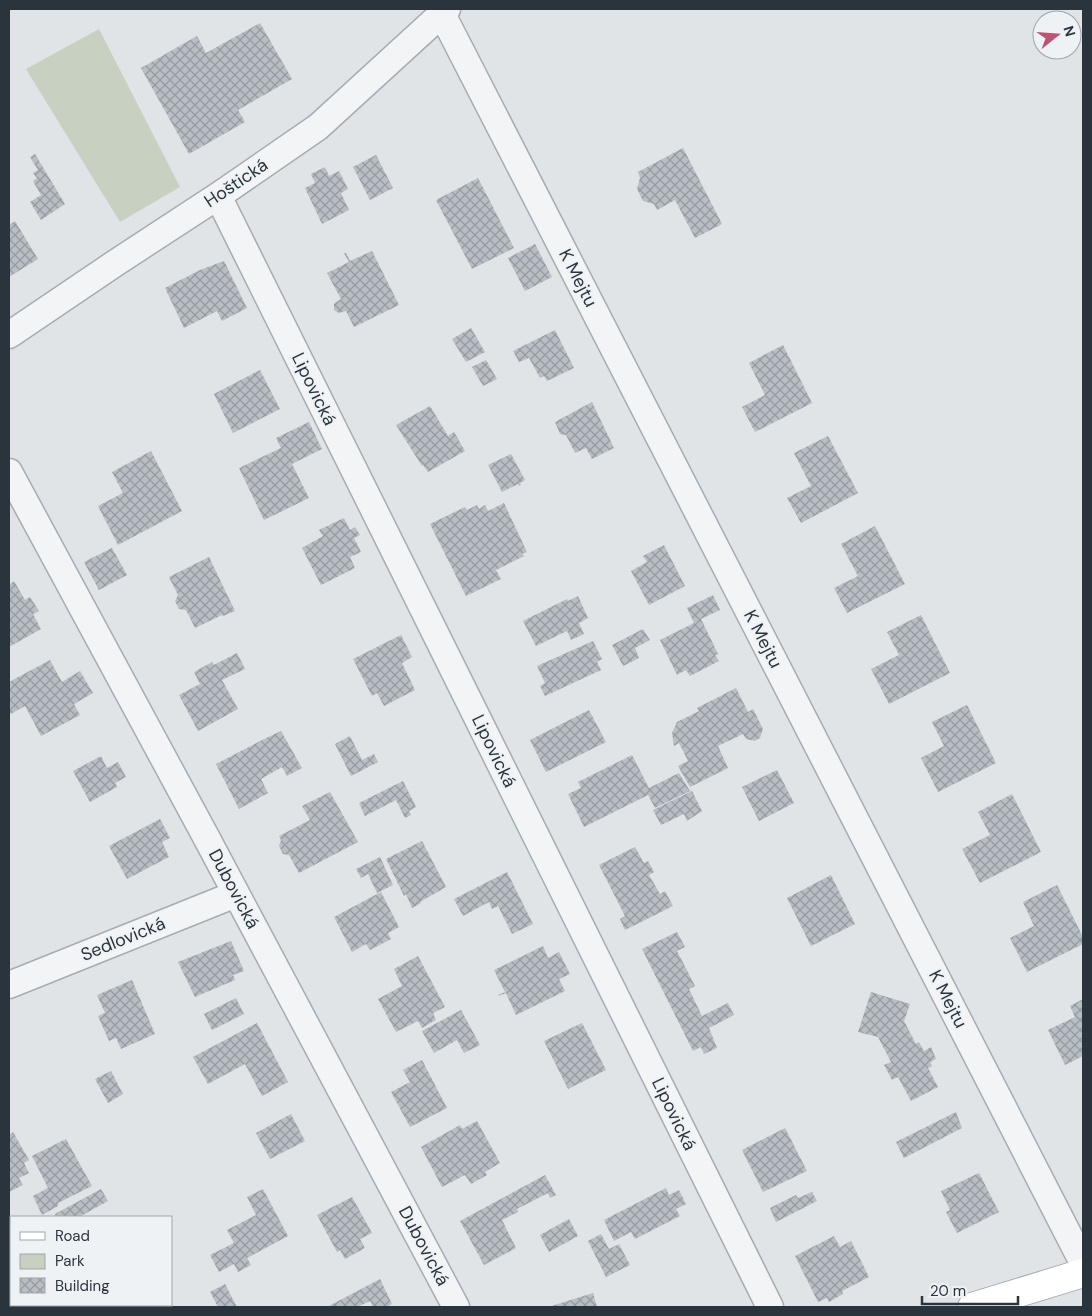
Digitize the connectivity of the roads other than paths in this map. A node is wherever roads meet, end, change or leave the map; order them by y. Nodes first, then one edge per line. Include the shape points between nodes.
1 (444, 12) edge
2 (218, 196) junction
3 (9, 335) edge
4 (9, 472) edge
5 (236, 894) junction
6 (9, 985) edge
7 (1083, 1263) edge
8 (1083, 1273) edge
9 (456, 1307) edge
10 (770, 1307) edge
11 (972, 1307) edge

1 - 2 street, Hoštická via 318,127
1 - 7 street, K Mejtu
2 - 3 street, Hoštická
2 - 10 street, Lipovická
4 - 5 street, Dubovická
5 - 6 street, Sedlovická
5 - 9 street, Dubovická
8 - 11 street

